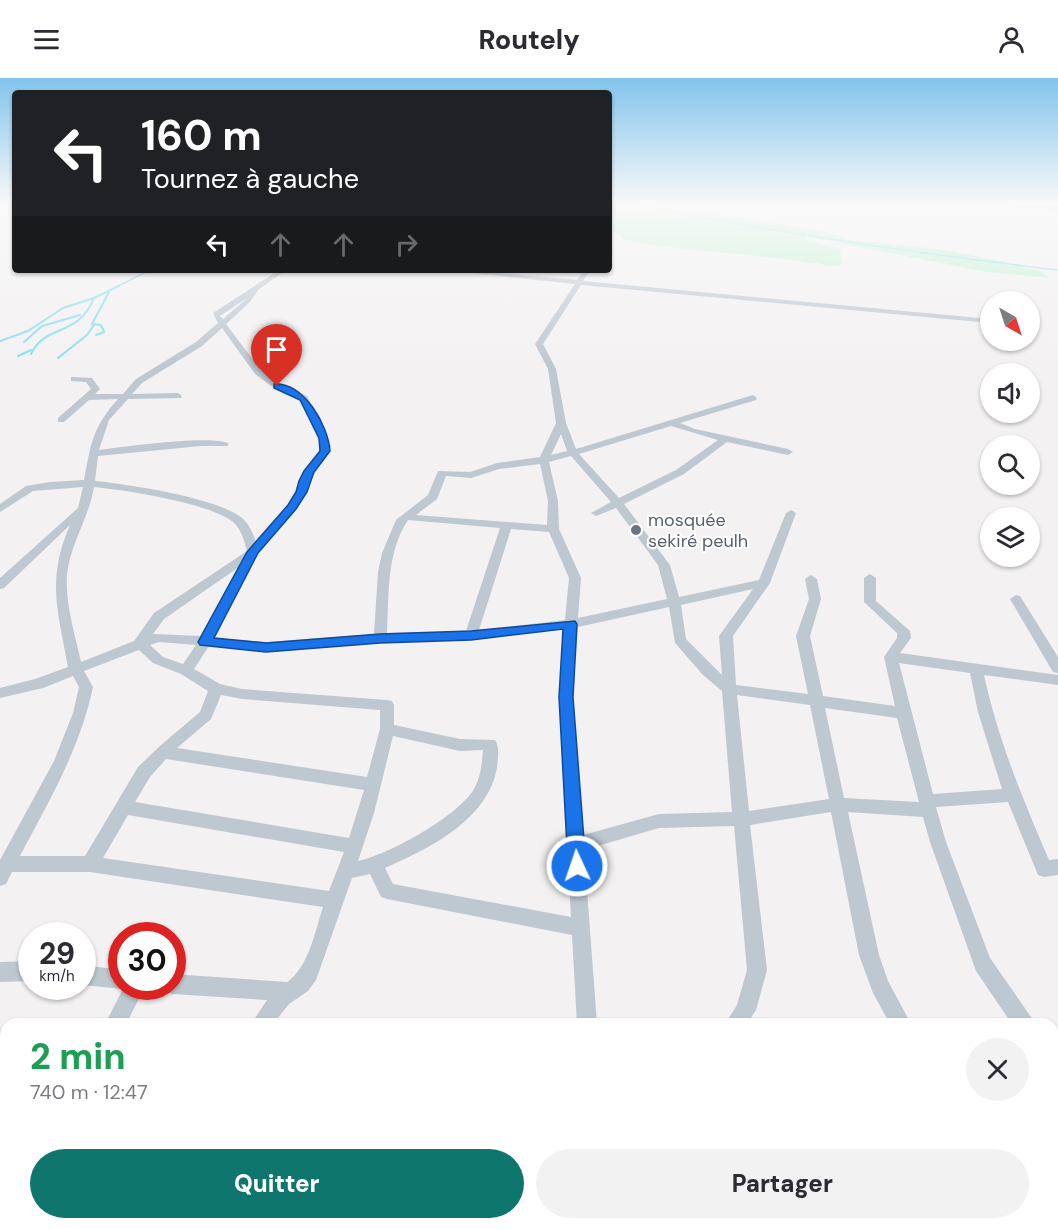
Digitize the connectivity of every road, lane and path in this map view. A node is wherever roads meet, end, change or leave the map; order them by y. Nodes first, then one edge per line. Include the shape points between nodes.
1 (278, 273) edge
2 (479, 273) edge
3 (585, 273) edge
4 (579, 282) junction
5 (980, 320) edge
6 (223, 323) junction
7 (74, 379) dead end
8 (178, 396) dead end
9 (87, 397) junction
10 (127, 397) junction
11 (753, 398) dead end
12 (61, 420) dead end
13 (561, 423) junction
14 (671, 423) junction
15 (726, 438) junction
16 (224, 444) dead end
17 (788, 452) dead end
18 (94, 453) junction
19 (573, 453) junction
20 (544, 460) junction
21 (90, 483) junction
22 (617, 502) junction
23 (85, 506) junction
24 (0, 509) edge
25 (596, 513) dead end
26 (791, 513) dead end
27 (406, 516) junction
28 (507, 525) junction
29 (553, 529) junction
30 (253, 552) junction
31 (870, 578) dead end
32 (811, 579) dead end
33 (764, 583) junction
34 (0, 585) edge
35 (1016, 599) dead end
36 (674, 602) junction
37 (570, 624) junction
38 (471, 635) junction
39 (380, 638) junction
40 (205, 642) junction
41 (140, 643) junction
42 (1044, 646) junction
43 (1058, 648) edge
44 (891, 657) junction
45 (75, 668) junction
46 (976, 668) junction
47 (1058, 668) edge
48 (186, 670) junction
49 (1058, 680) edge
50 (216, 689) junction
51 (729, 689) junction
52 (0, 693) edge
53 (815, 701) junction
54 (904, 713) junction
55 (387, 729) junction
56 (163, 752) junction
57 (374, 784) junction
58 (1013, 795) junction
59 (838, 804) junction
60 (927, 806) junction
61 (123, 807) junction
62 (742, 819) junction
63 (576, 845) junction
64 (354, 846) junction
65 (90, 864) junction
66 (375, 865) junction
67 (1058, 867) edge
68 (3, 871) edge
69 (344, 872) junction
70 (333, 900) junction
71 (580, 928) junction
72 (18, 971) edge
73 (0, 972) edge
74 (186, 985) edge
75 (288, 992) junction
76 (128, 1000) edge
77 (118, 1018) edge
78 (265, 1018) edge
79 (587, 1018) edge
80 (740, 1018) edge
81 (898, 1018) edge
82 (1020, 1018) edge

1 - 6 street via 256,288 248,301
2 - 4 street
3 - 4 street
4 - 5 street
4 - 13 street via 539,344 552,369
6 - 10 street via 188,352 139,381
6 - 30 street via 258,372 303,398 326,446 292,507
7 - 9 street via 88,380 96,389
8 - 10 street
9 - 10 street
9 - 12 street
10 - 18 street via 105,419
11 - 14 street
13 - 19 street
13 - 20 street
14 - 15 street
14 - 19 street
15 - 17 street
15 - 22 street via 681,472
16 - 18 street
18 - 21 street
19 - 20 street
19 - 22 street
20 - 27 street via 497,466 471,475 442,473 433,496
20 - 29 street via 553,501
21 - 23 street
21 - 24 street via 27,489
21 - 30 street via 162,495 227,513 247,530
22 - 25 street
22 - 36 street via 664,565
23 - 34 street
23 - 45 street via 70,539 61,576
26 - 33 street
27 - 28 street
27 - 39 street via 388,553
28 - 29 street
28 - 38 street
29 - 37 street via 575,578
30 - 40 street
30 - 41 street via 159,616
31 - 44 street via 870,602 903,631 904,638
32 - 53 street via 815,599 803,636
33 - 36 street
33 - 51 street via 726,636
35 - 42 street
36 - 37 street
36 - 51 street via 680,640
37 - 38 street
37 - 63 street via 566,697
38 - 39 street
39 - 40 street via 266,647
40 - 41 street via 158,637
40 - 48 street
41 - 45 street
41 - 48 street via 158,660
42 - 43 street
42 - 47 street
44 - 46 street
44 - 54 street
45 - 52 street via 38,684
45 - 68 street via 86,687 77,724
46 - 49 street
46 - 58 street
48 - 50 street
50 - 55 street via 387,705
50 - 56 street via 206,715
51 - 53 street
51 - 62 street
53 - 54 street
53 - 59 street
54 - 60 street
55 - 57 street
55 - 66 street via 460,745 490,744 491,755 484,786 457,816
56 - 57 street
56 - 61 street via 144,772
57 - 64 street
58 - 60 street
58 - 67 street via 1044,869
59 - 60 street
59 - 62 street
59 - 81 street via 869,955
60 - 82 street via 983,964
61 - 64 street
61 - 65 street
62 - 63 street via 659,821
62 - 80 street via 757,970 746,1010
63 - 71 street
64 - 69 street
65 - 68 street
65 - 70 street
66 - 69 street
66 - 71 street via 387,891
69 - 70 street
70 - 75 street via 309,973
71 - 79 street
72 - 73 street
74 - 75 street
75 - 78 street
76 - 77 street

